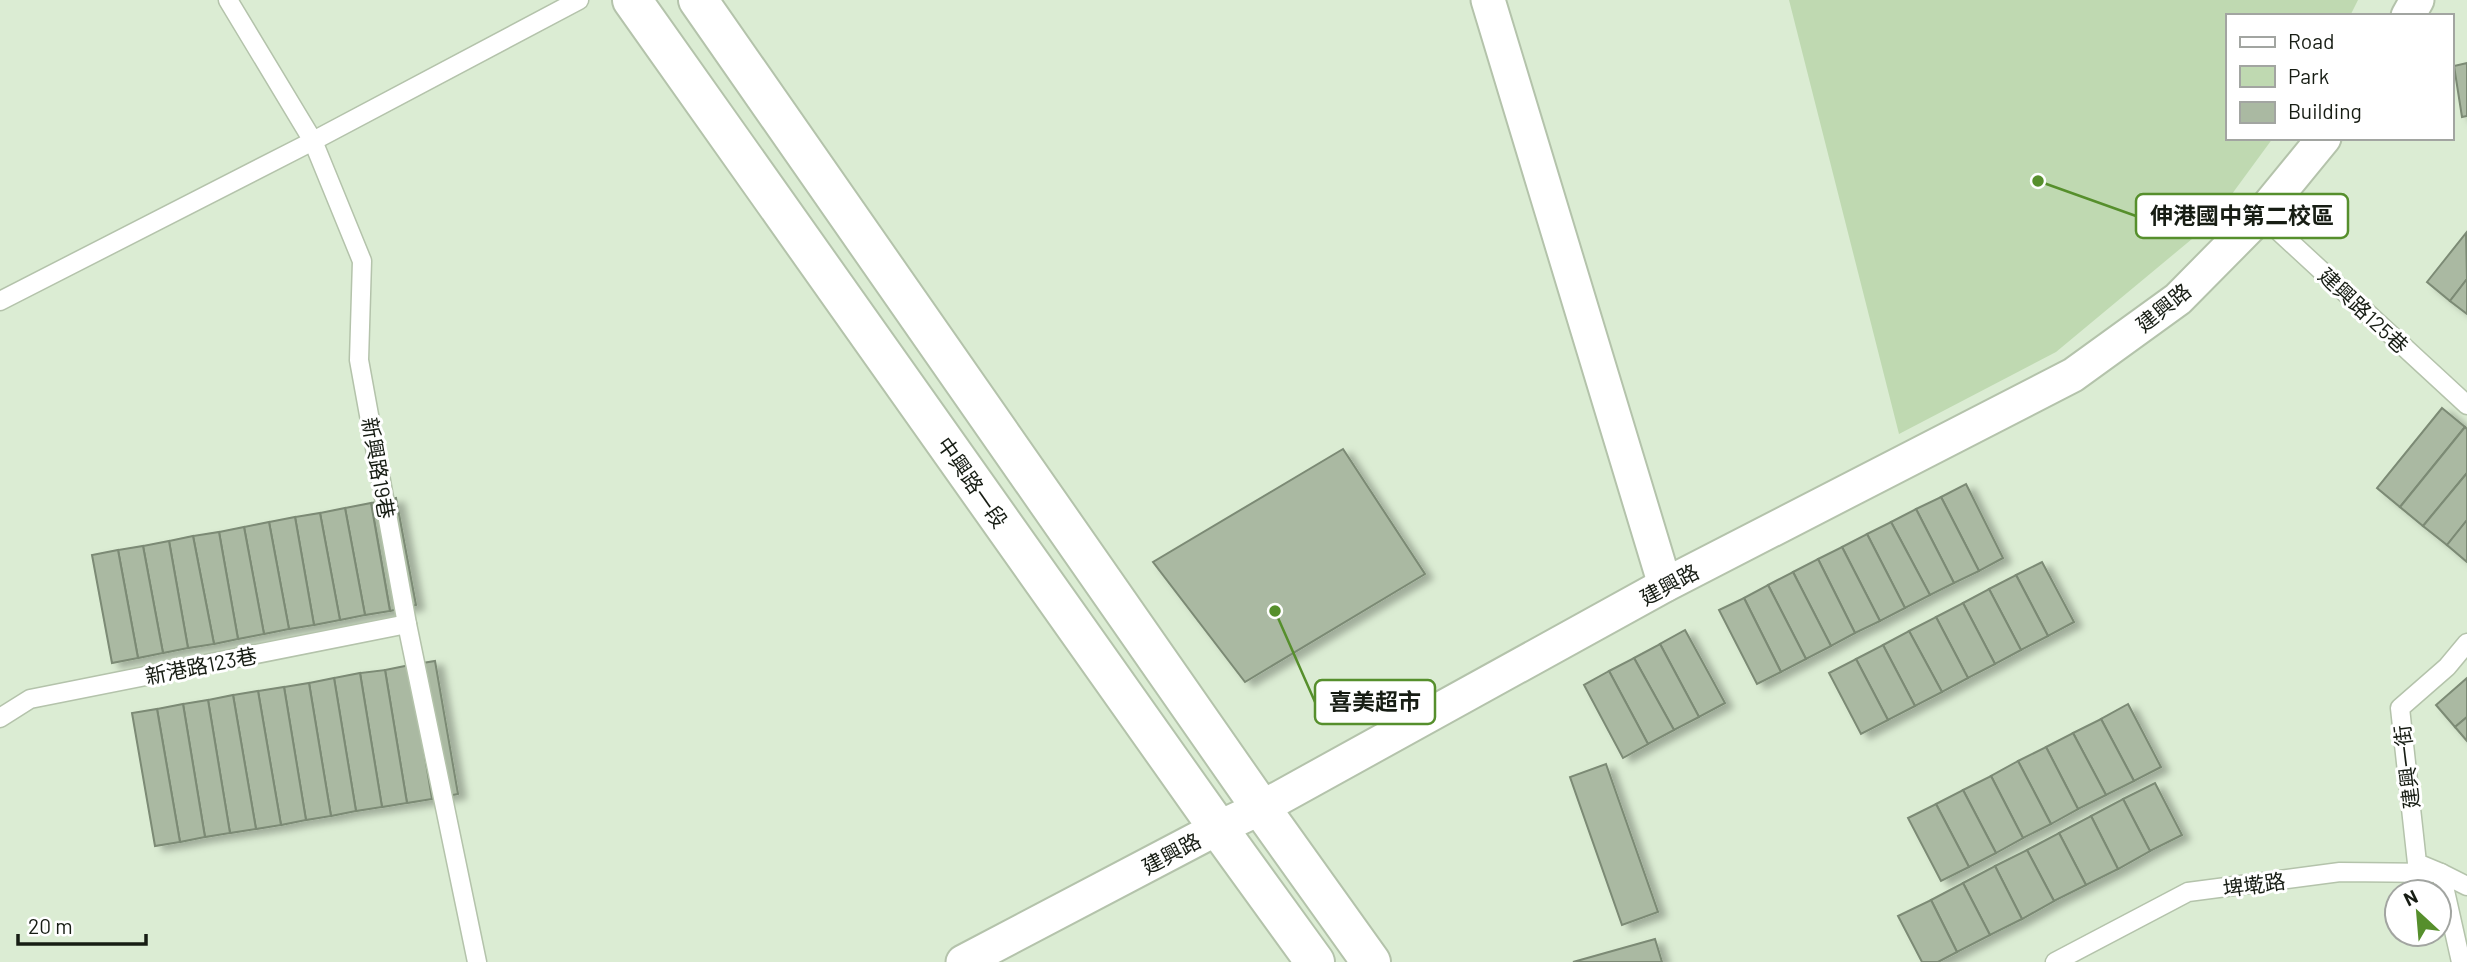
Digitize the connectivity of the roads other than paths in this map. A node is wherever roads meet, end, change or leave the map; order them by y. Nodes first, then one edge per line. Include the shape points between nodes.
1 (228, 0) edge
2 (579, 0) edge
3 (632, 0) edge
4 (698, 0) edge
5 (1488, 0) edge
6 (2322, 140) edge
7 (313, 141) junction
8 (2261, 215) junction
9 (0, 301) edge
10 (2467, 405) edge
11 (1665, 585) junction
12 (407, 624) junction
13 (2467, 643) edge
14 (0, 718) edge
15 (1261, 808) junction
16 (1218, 828) junction
17 (2441, 873) junction
18 (2467, 886) edge
19 (478, 962) edge
20 (963, 962) edge
21 (1315, 962) edge
22 (1371, 962) edge
23 (2055, 962) edge
24 (2461, 962) edge

1 - 7 lane, 新興路19巷
2 - 7 lane
3 - 16 main road, 中興路一段
4 - 15 main road
5 - 11 street
6 - 8 street, 建興路
7 - 9 lane
7 - 12 lane, 新興路19巷 via 362,261 359,360
8 - 10 lane, 建興路125巷
8 - 11 street, 建興路 via 2178,299 2073,375
11 - 15 street, 建興路
12 - 14 lane, 新港路123巷 via 30,699
12 - 19 lane, 新興路19巷
13 - 17 lane, 建興一街 via 2400,708 2417,863
15 - 16 street, 建興路
15 - 22 main road
16 - 20 street, 建興路
16 - 21 main road, 中興路一段
17 - 18 lane, 埤墘路
17 - 23 lane, 埤墘路 via 2340,872 2188,892
17 - 24 lane

